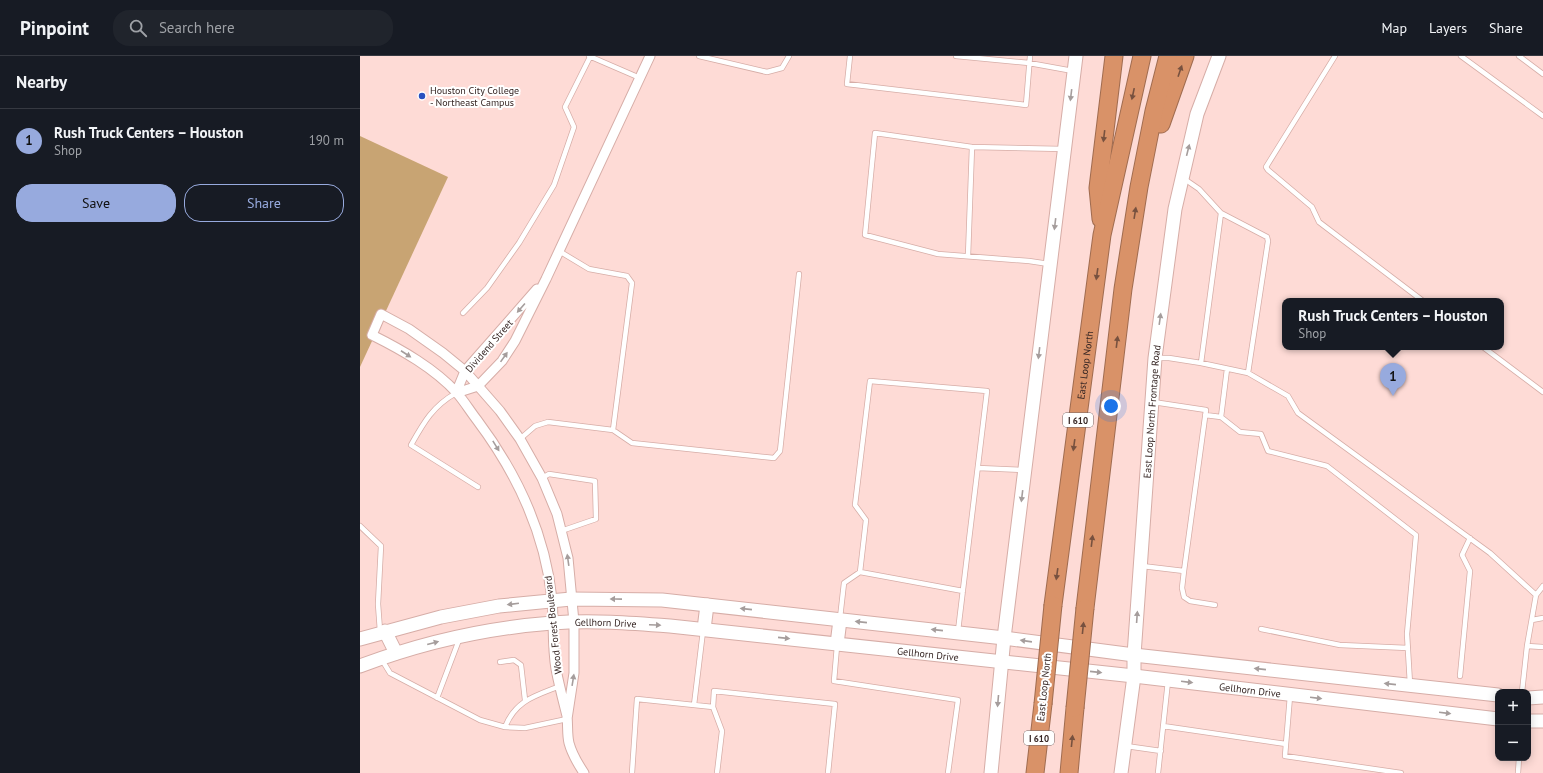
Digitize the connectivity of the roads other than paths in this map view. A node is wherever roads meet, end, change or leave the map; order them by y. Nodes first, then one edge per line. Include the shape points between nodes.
1 (589, 56) edge
2 (650, 56) edge
3 (699, 56) edge
4 (790, 56) edge
5 (850, 56) edge
6 (956, 56) edge
7 (1030, 56) edge
8 (1076, 56) edge
9 (1114, 56) edge
10 (1142, 56) edge
11 (1168, 56) edge
12 (1185, 56) edge
13 (1219, 56) edge
14 (1335, 56) edge
15 (1461, 56) edge
16 (1519, 56) edge
17 (1029, 63) junction
18 (1074, 71) junction
19 (1543, 74) edge
20 (640, 78) junction
21 (1543, 116) edge
22 (972, 147) junction
23 (1065, 149) junction
24 (1182, 177) junction
25 (1139, 187) junction
26 (1222, 213) junction
27 (1102, 236) junction
28 (559, 251) junction
29 (968, 256) junction
30 (1050, 265) junction
31 (799, 274) dead end
32 (546, 279) junction
33 (1419, 298) edge
34 (463, 313) dead end
35 (1487, 350) edge
36 (1155, 358) junction
37 (1201, 364) junction
38 (1227, 369) junction
39 (465, 371) junction
40 (1248, 373) junction
41 (478, 386) junction
42 (456, 392) junction
43 (1543, 392) edge
44 (1152, 401) junction
45 (1205, 415) junction
46 (1221, 417) junction
47 (613, 430) junction
48 (520, 438) junction
49 (978, 468) junction
50 (1025, 470) junction
51 (542, 478) junction
52 (478, 487) dead end
53 (360, 526) edge
54 (561, 531) junction
55 (1470, 538) junction
56 (1140, 566) junction
57 (1184, 571) junction
58 (860, 572) junction
59 (1543, 586) edge
60 (963, 591) junction
61 (1536, 595) junction
62 (571, 599) junction
63 (552, 600) junction
64 (707, 605) junction
65 (1215, 605) dead end
66 (1543, 618) edge
67 (840, 620) junction
68 (1532, 620) junction
69 (574, 622) junction
70 (552, 623) junction
71 (704, 629) junction
72 (1261, 629) dead end
73 (383, 632) junction
74 (958, 633) junction
75 (460, 638) junction
76 (1004, 638) junction
77 (360, 639) edge
78 (837, 644) junction
79 (1527, 646) junction
80 (1543, 647) edge
81 (1408, 648) junction
82 (396, 653) junction
83 (1134, 655) junction
84 (380, 658) junction
85 (500, 662) dead end
86 (1002, 662) junction
87 (360, 666) edge
88 (1292, 673) junction
89 (1134, 676) junction
90 (1460, 676) dead end
91 (1168, 680) junction
92 (560, 686) junction
93 (1410, 686) junction
94 (1522, 689) edge
95 (1290, 694) junction
96 (1495, 695) edge
97 (1543, 697) edge
98 (437, 698) junction
99 (1531, 698) edge
100 (525, 700) junction
101 (694, 705) junction
102 (713, 707) junction
103 (567, 719) junction
104 (1495, 719) edge
105 (1531, 721) edge
106 (1543, 721) edge
107 (1163, 726) junction
108 (505, 727) junction
109 (1286, 744) junction
110 (1125, 745) junction
111 (1161, 751) junction
112 (1518, 761) edge
113 (584, 773) edge
114 (632, 773) edge
115 (717, 773) edge
116 (828, 773) edge
117 (948, 773) edge
118 (991, 773) edge
119 (1035, 773) edge
120 (1069, 773) edge
121 (1121, 773) edge
122 (1158, 773) edge
123 (1401, 773) edge
124 (1518, 773) edge

1 - 20 lane
1 - 34 lane via 565,107 574,127 554,185 519,243 487,288
2 - 20 street, Dividend Street
3 - 4 lane via 767,72 782,68
5 - 17 lane via 848,84 1026,105
6 - 17 lane
7 - 17 lane
8 - 18 main road
9 -> 27 highway via 1098,188
10 -> 27 highway, East Loop North / I 610
11 - 25 highway, I 610
25 -> 12 highway
24 -> 13 main road, East Loop North Frontage Road via 1197,114
14 - 33 lane via 1266,167 1312,206 1319,222
15 - 21 lane
16 - 19 lane
17 - 18 lane
18 -> 23 main road
20 - 28 street, Dividend Street
22 - 23 lane
22 - 29 lane
22 - 29 lane via 875,133 865,235 938,254
23 -> 30 main road
24 - 26 lane via 1199,189
36 -> 24 main road, East Loop North Frontage Road via 1175,209
120 -> 25 highway, I 610, bridge via 1085,608 1123,289
26 - 37 lane
26 - 40 lane via 1267,237 1268,241
27 -> 119 highway, East Loop North / I 610, bridge via 1053,605
28 - 32 street, Dividend Street
28 - 47 lane via 589,269 627,276 632,283
29 - 30 lane
30 -> 50 main road
31 - 47 lane via 780,451 774,458 632,443
32 -> 39 street, Dividend Street
41 -> 32 street, Dividend Street via 502,361
35 - 43 lane
36 - 37 lane
36 - 44 main road, East Loop North Frontage Road
37 - 38 lane
38 - 40 lane
38 - 46 lane
39 - 41 street, Wood Forest Boulevard
39 - 42 street, Dividend Street
39 -> 42 street, Wood Forest Boulevard via 409,329 381,314 372,335 403,351
40 - 55 lane via 1288,396 1298,413
41 - 42 street, Dividend Street
41 - 48 street, Wood Forest Boulevard
42 - 52 lane via 429,414 411,445
42 -> 63 street, Wood Forest Boulevard via 494,442 515,478 534,522 545,557
44 - 45 lane via 1206,410
44 - 56 main road, East Loop North Frontage Road
45 - 46 lane
45 - 57 lane
46 - 81 lane via 1240,432 1261,434 1268,451 1327,466 1416,535
47 - 48 lane via 548,422 535,426
48 - 51 street, Wood Forest Boulevard
49 - 50 lane
49 - 58 lane via 987,391 870,382 854,505 866,520
49 - 60 lane
50 -> 76 main road
51 - 54 street, Wood Forest Boulevard
51 - 54 lane via 549,474 595,481 596,519
53 - 73 lane via 382,546 378,604
62 -> 54 street, Wood Forest Boulevard via 568,558
55 - 61 lane
55 - 90 lane via 1462,555 1470,571
56 - 57 lane
83 -> 56 main road, East Loop North Frontage Road
57 - 65 lane via 1184,596 1190,601
58 - 60 lane
58 - 67 lane via 844,583
59 - 61 lane
60 - 74 lane
61 - 68 lane
62 - 63 main road
64 -> 62 main road via 662,600
62 - 69 street, Wood Forest Boulevard
63 - 70 street, Wood Forest Boulevard
63 -> 73 main road via 448,615
67 -> 64 main road
64 - 71 main road
66 - 68 lane
74 -> 67 main road
67 - 78 main road
68 - 79 lane
69 - 70 main road, Gellhorn Drive
69 -> 71 main road, Gellhorn Drive
103 -> 69 street, Wood Forest Boulevard via 574,673
70 - 75 main road, Gellhorn Drive
70 - 92 street, Wood Forest Boulevard
71 -> 78 main road, Gellhorn Drive
71 - 101 lane
72 - 81 lane via 1340,645
73 - 77 main road
73 - 82 main road
74 - 76 main road
82 -> 75 main road, Gellhorn Drive
75 - 98 lane
83 -> 76 main road
76 - 86 main road
78 - 86 main road, Gellhorn Drive
78 - 117 lane via 834,681 958,700
79 - 80 lane
79 - 94 lane
81 - 93 lane
82 - 84 main road, Gellhorn Drive
88 -> 83 main road
83 - 89 main road, East Loop North Frontage Road
84 - 87 main road, Gellhorn Drive
84 - 98 lane via 390,673
85 - 100 lane via 514,660 521,665
86 -> 89 main road, Gellhorn Drive
86 -> 118 main road
93 -> 88 main road
88 - 95 main road
89 - 91 main road, Gellhorn Drive
89 - 110 main road, East Loop North Frontage Road
91 -> 95 main road, Gellhorn Drive
91 - 107 lane
92 - 100 lane
92 - 103 street, Wood Forest Boulevard
93 - 96 main road
95 -> 104 main road, Gellhorn Drive
95 - 109 lane
97 - 99 main road
98 - 108 lane via 480,720
100 - 108 lane via 510,715
101 - 102 lane
101 - 114 lane via 637,699
102 - 115 lane via 722,731
102 - 116 lane via 714,691 835,704
103 - 108 lane via 525,728
103 - 113 street, Wood Forest Boulevard via 569,743
105 - 106 main road
107 - 109 lane
107 - 111 lane
109 - 123 lane via 1285,756
110 - 111 lane
110 - 121 main road, East Loop North Frontage Road
111 - 122 lane
112 - 124 lane

